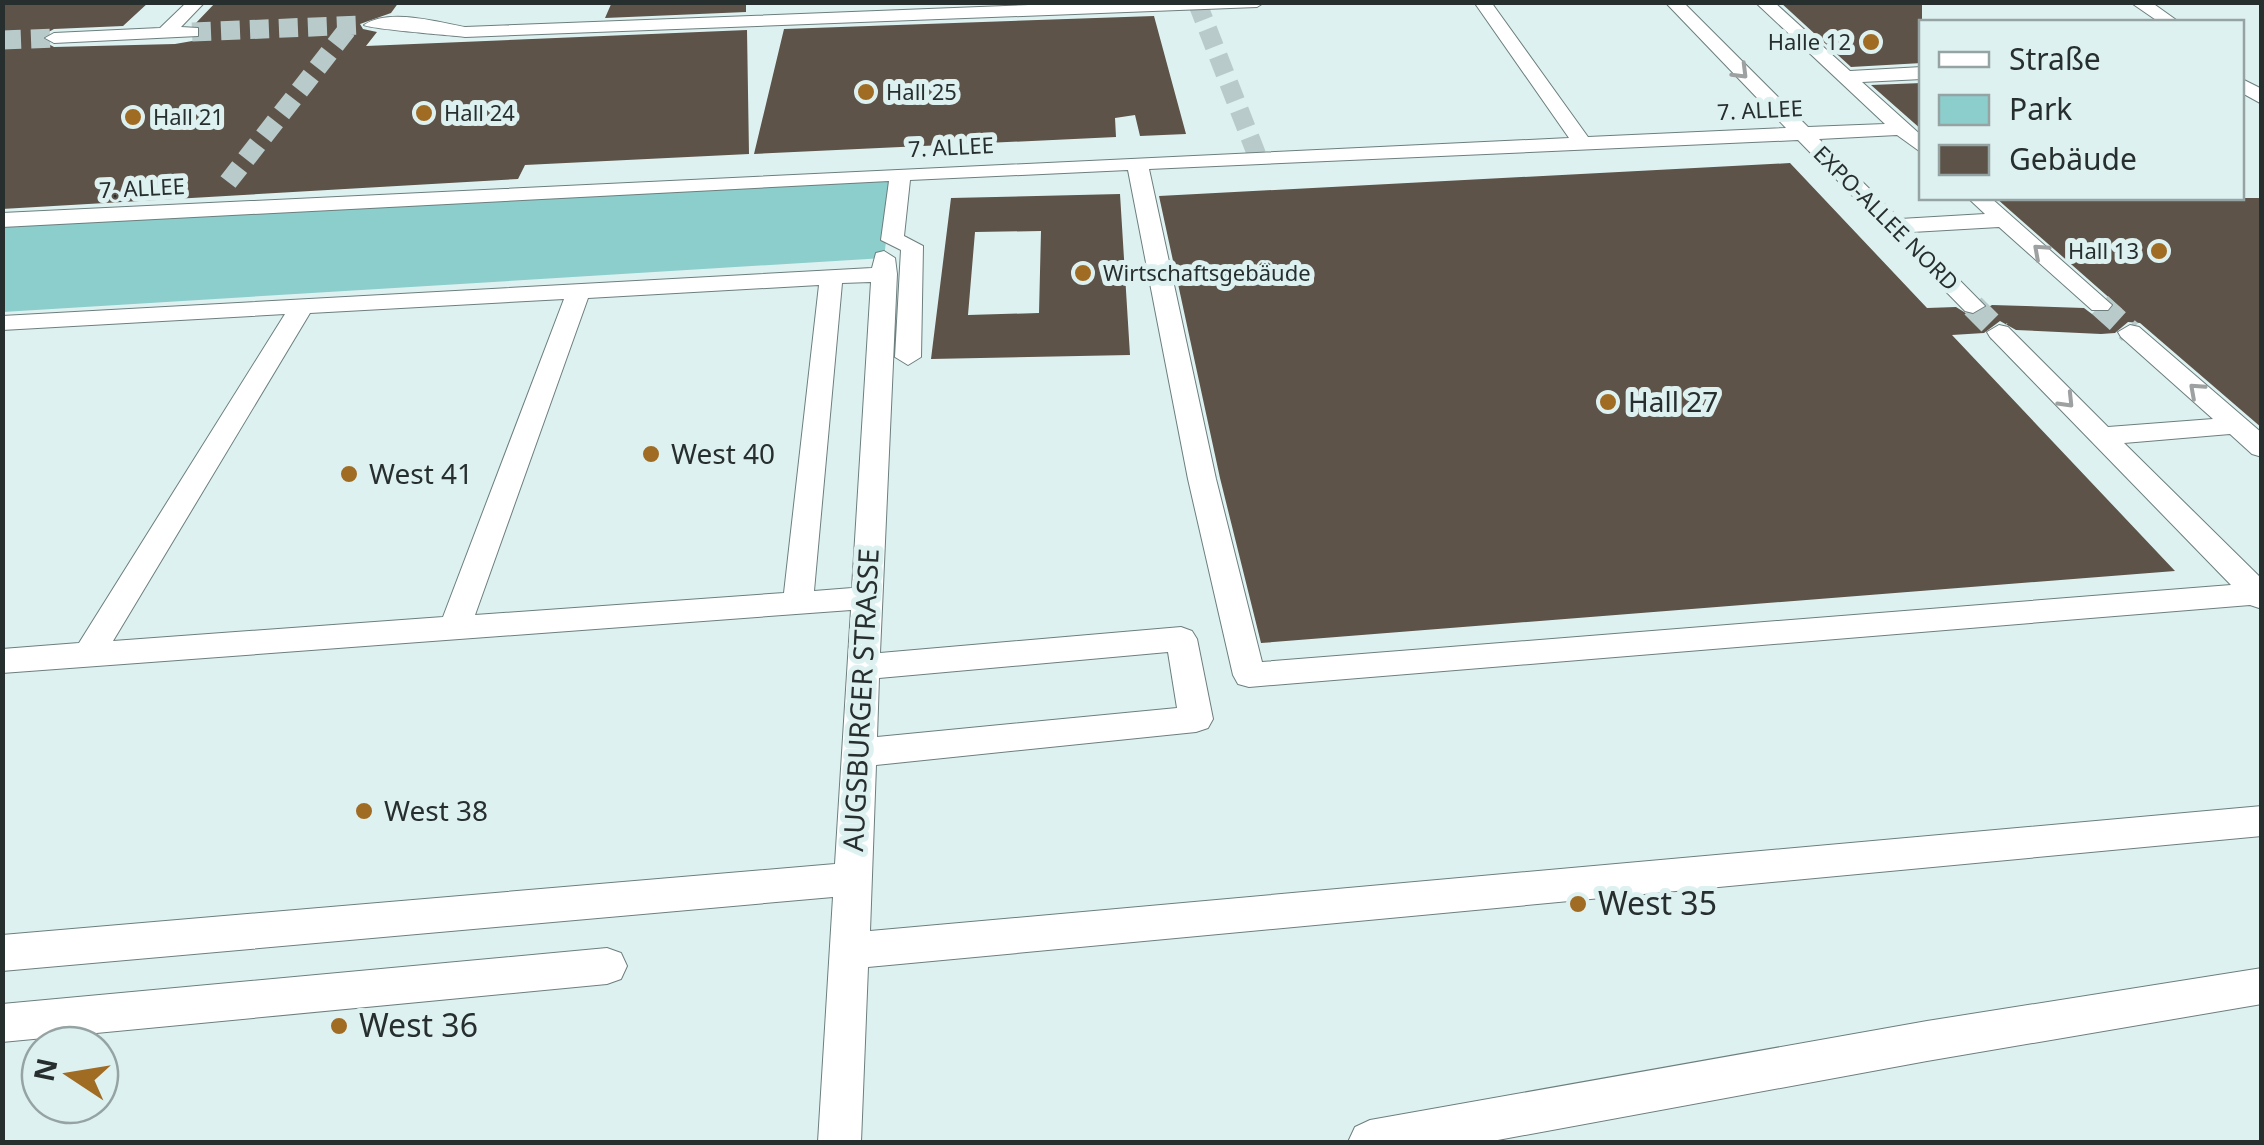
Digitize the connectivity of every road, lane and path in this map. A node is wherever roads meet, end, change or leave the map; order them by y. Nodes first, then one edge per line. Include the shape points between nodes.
1 (196, 2) tunnel mouth
2 (421, 2) edge
3 (751, 2) edge
4 (1257, 2) edge
5 (1482, 2) edge
6 (1672, 2) edge
7 (1763, 2) edge
8 (2112, 2) edge
9 (2138, 2) edge
10 (1198, 5) edge
11 (2141, 20) edge
12 (2167, 20) edge
13 (405, 24) junction
14 (373, 25) tunnel mouth
15 (594, 27) junction
16 (192, 32) tunnel mouth
17 (165, 33) junction
18 (54, 38) tunnel mouth
19 (1919, 74) edge
20 (1846, 77) junction
21 (1901, 129) junction
22 (1803, 134) junction
23 (1583, 144) junction
24 (1919, 144) edge
25 (1137, 163) junction
26 (900, 174) junction
27 (228, 182) tunnel mouth
28 (1981, 200) edge
29 (216, 210) junction
30 (2, 220) edge
31 (2004, 220) junction
32 (1895, 226) junction
33 (831, 277) junction
34 (580, 291) junction
35 (2100, 305) tunnel mouth
36 (1973, 306) tunnel mouth
37 (302, 307) junction
38 (13, 323) edge
39 (1998, 332) tunnel mouth
40 (2130, 332) tunnel mouth
41 (2, 346) edge
42 (908, 357) dead end
43 (2236, 426) junction
44 (2101, 436) junction
45 (2262, 448) edge
46 (2260, 595) edge
47 (866, 598) junction
48 (798, 603) junction
49 (455, 628) junction
50 (88, 655) junction
51 (2, 661) edge
52 (863, 667) junction
53 (858, 753) junction
54 (2262, 821) edge
55 (851, 880) junction
56 (846, 951) junction
57 (2, 953) edge
58 (607, 966) dead end
59 (2262, 986) edge
60 (2, 1023) edge
61 (840, 1142) edge
62 (1370, 1142) edge

1 - 17 street
2 - 13 street
3 - 15 street via 603,8
4 - 10 street
5 - 23 street
6 -> 22 street, EXPO-ALLEE NORD
7 - 20 street
8 - 11 street
9 - 12 street
10 - 15 street
13 - 14 street
13 - 15 street
16 - 17 street
17 - 18 street
19 - 20 street
20 - 21 street
21 - 22 street, 7. ALLEE
21 - 24 street
22 - 23 street, 7. ALLEE
22 - 32 street, EXPO-ALLEE NORD
23 - 25 street, 7. ALLEE
25 - 26 street, 7. ALLEE
25 - 46 street via 1249,675
26 - 29 street, 7. ALLEE
26 - 42 street via 892,240 912,246
27 - 29 street via 214,201
28 - 31 street
29 - 30 street, 7. ALLEE
31 - 32 street
35 -> 31 street
32 - 36 street, EXPO-ALLEE NORD
33 - 34 street
33 - 47 street, AUGSBURGER STRASSE via 884,266
33 - 48 street
34 - 37 street
34 - 49 street
37 - 38 street
37 - 50 street
38 - 41 street
39 -> 44 street
43 -> 40 street
43 - 44 street
43 - 45 street
44 - 46 street
47 - 48 street
47 - 52 street, AUGSBURGER STRASSE
48 - 49 street
49 - 50 street
50 - 51 street
52 - 53 street, AUGSBURGER STRASSE
52 - 53 street via 1181,639 1196,719
53 - 55 street, AUGSBURGER STRASSE
54 - 56 street
55 - 56 street, AUGSBURGER STRASSE
55 - 57 street
56 - 61 street, AUGSBURGER STRASSE
58 - 60 street
59 - 62 street via 1974,1030

